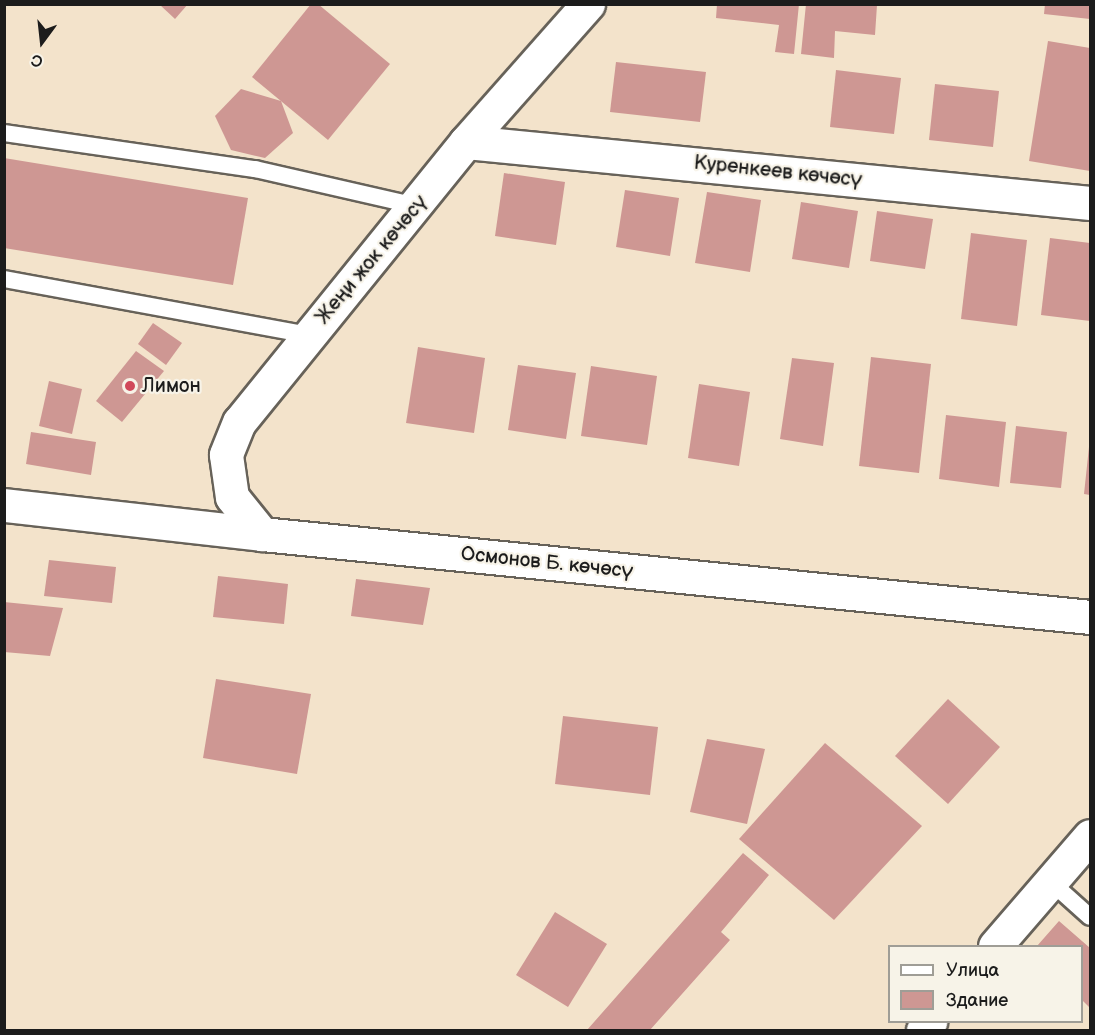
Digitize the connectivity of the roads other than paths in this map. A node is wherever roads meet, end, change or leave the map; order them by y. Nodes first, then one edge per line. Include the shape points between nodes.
1 (588, 4) edge
2 (4, 133) edge
3 (466, 142) junction
4 (1090, 203) edge
5 (417, 207) junction
6 (4, 279) edge
7 (310, 335) junction
8 (4, 505) edge
9 (262, 534) junction
10 (1090, 617) edge
11 (1090, 836) edge
12 (1051, 882) junction
13 (1090, 917) edge
14 (996, 945) edge

1 - 3 main road, Жеңи жок көчөсү
2 - 5 lane via 255,169
3 - 4 main road, Куренкеев көчөсү
3 - 5 main road, Жеңи жок көчөсү
5 - 7 main road, Жеңи жок көчөсү
6 - 7 lane
7 - 9 main road, Жеңи жок көчөсү via 239,422 226,455 232,497
8 - 9 main road, Осмонов Б. көчөсү
9 - 10 main road, Осмонов Б. көчөсү
11 - 12 main road
12 - 13 lane
12 - 14 main road

